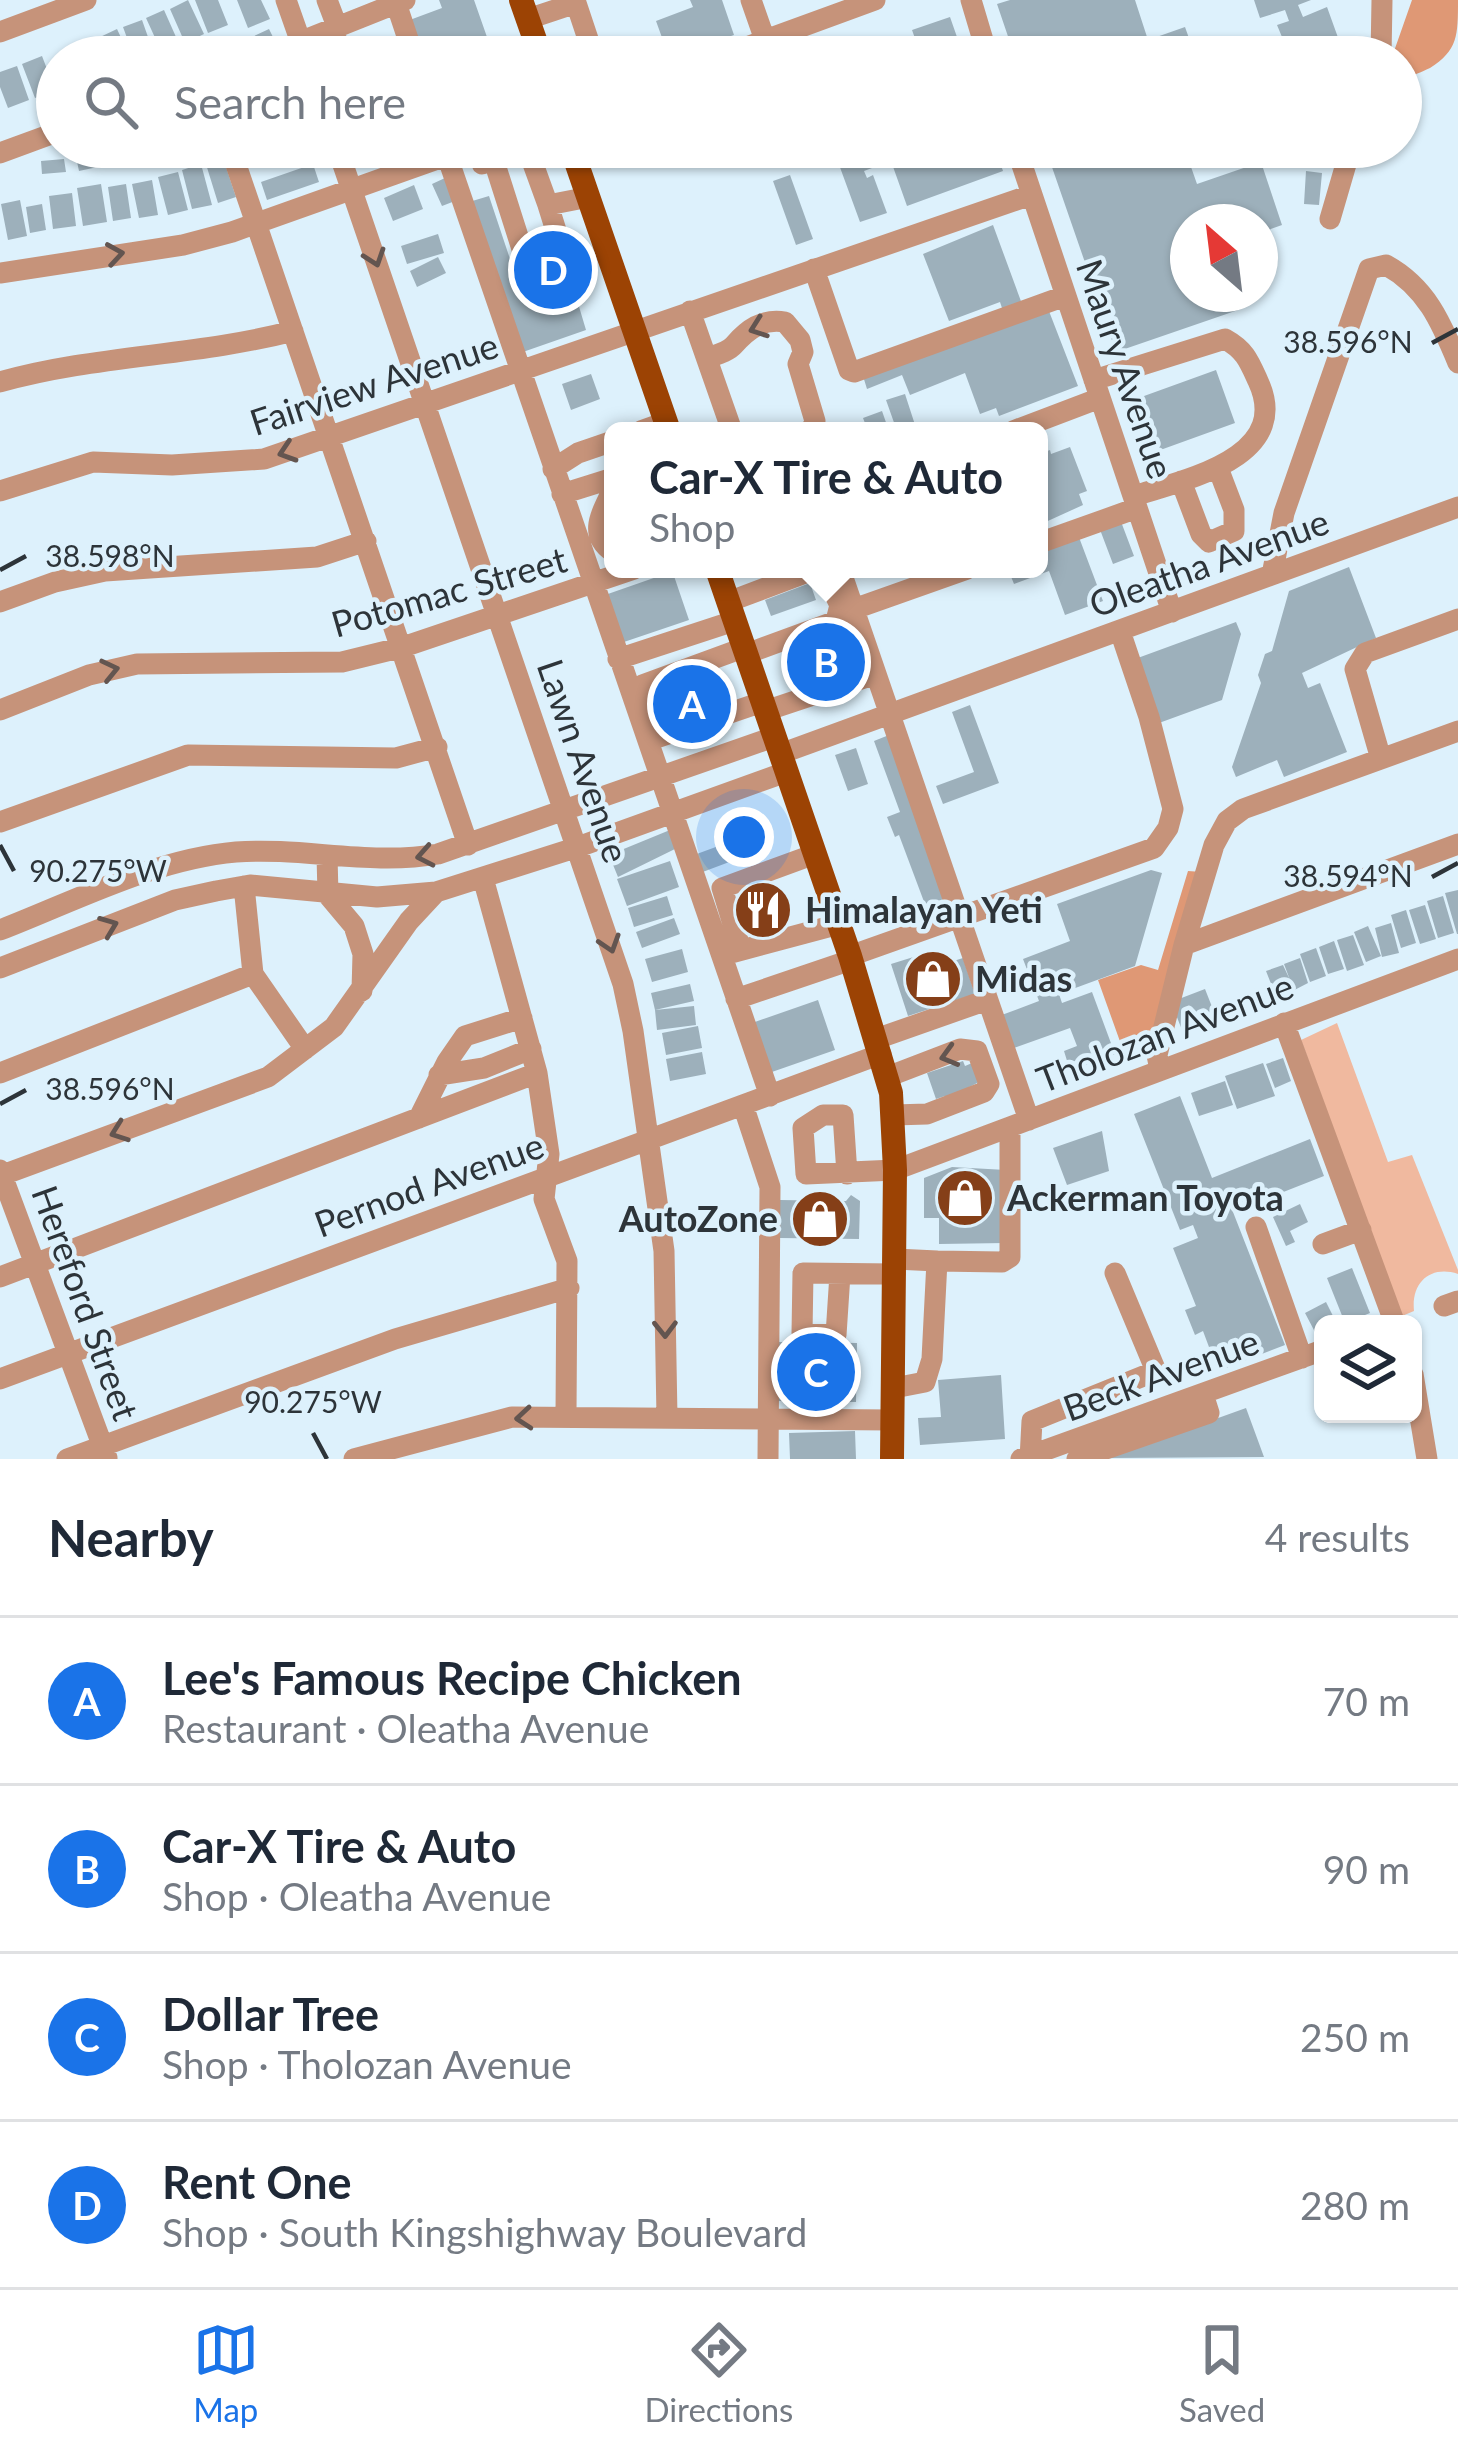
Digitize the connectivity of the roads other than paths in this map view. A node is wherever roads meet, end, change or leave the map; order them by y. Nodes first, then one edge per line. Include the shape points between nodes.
1 (286, 0) edge
2 (327, 0) edge
3 (751, 0) edge
4 (875, 0) edge
5 (1382, 0) edge
6 (79, 1) edge
7 (575, 2) edge
8 (388, 5) edge
9 (973, 5) edge
10 (525, 10) edge
11 (338, 28) junction
12 (0, 32) edge
13 (299, 36) edge
14 (326, 36) edge
15 (404, 36) edge
16 (587, 36) edge
17 (764, 36) edge
18 (776, 36) edge
19 (982, 36) edge
20 (1381, 36) edge
21 (36, 140) edge
22 (0, 153) edge
23 (237, 168) edge
24 (344, 168) edge
25 (405, 168) edge
26 (452, 168) edge
27 (499, 168) edge
28 (535, 168) edge
29 (579, 168) edge
30 (1023, 168) edge
31 (1345, 168) edge
32 (351, 190) junction
33 (1031, 195) junction
34 (589, 196) junction
35 (548, 205) junction
36 (1330, 220) dead end
37 (256, 223) junction
38 (814, 268) junction
39 (0, 273) edge
40 (1065, 296) junction
41 (690, 311) junction
42 (635, 330) junction
43 (293, 331) junction
44 (707, 358) junction
45 (1458, 363) edge
46 (520, 372) junction
47 (0, 382) edge
48 (1097, 389) junction
49 (427, 404) junction
50 (667, 422) edge
51 (730, 422) edge
52 (815, 422) edge
53 (1031, 422) edge
54 (332, 438) junction
55 (604, 444) edge
56 (1218, 468) junction
57 (553, 469) junction
58 (604, 481) edge
59 (1181, 481) junction
60 (0, 491) edge
61 (562, 494) junction
62 (1135, 502) junction
63 (1458, 507) edge
64 (604, 509) edge
65 (1048, 539) edge
66 (366, 542) junction
67 (604, 545) edge
68 (1272, 575) junction
69 (609, 578) edge
70 (720, 578) edge
71 (799, 578) edge
72 (824, 578) edge
73 (843, 578) edge
74 (942, 578) edge
75 (592, 584) junction
76 (0, 602) edge
77 (854, 609) junction
78 (731, 611) junction
79 (1172, 612) junction
80 (499, 614) junction
81 (1458, 619) edge
82 (1120, 631) junction
83 (403, 647) junction
84 (744, 651) junction
85 (618, 659) junction
86 (876, 674) junction
87 (764, 706) junction
88 (0, 710) edge
89 (890, 714) junction
90 (1458, 731) edge
91 (436, 747) junction
92 (780, 754) junction
93 (1381, 759) junction
94 (658, 776) junction
95 (565, 810) junction
96 (670, 814) junction
97 (0, 822) edge
98 (1458, 844) edge
99 (468, 845) junction
100 (578, 847) junction
101 (814, 854) junction
102 (327, 855) junction
103 (483, 878) junction
104 (244, 886) junction
105 (436, 892) junction
106 (328, 895) junction
107 (959, 918) junction
108 (839, 924) junction
109 (0, 930) edge
110 (1184, 944) junction
111 (730, 953) junction
112 (850, 958) junction
113 (1458, 959) edge
114 (0, 968) edge
115 (253, 974) junction
116 (362, 992) junction
117 (736, 999) junction
118 (987, 1000) junction
119 (522, 1018) junction
120 (1284, 1023) junction
121 (305, 1049) junction
122 (530, 1049) junction
123 (881, 1057) junction
124 (1160, 1070) junction
125 (537, 1072) junction
126 (0, 1073) edge
127 (440, 1075) junction
128 (770, 1096) junction
129 (743, 1105) junction
130 (894, 1115) junction
131 (419, 1118) junction
132 (1019, 1124) junction
133 (648, 1138) junction
134 (896, 1170) junction
135 (1, 1174) edge
136 (847, 1174) dead end
137 (546, 1178) junction
138 (1256, 1227) dead end
139 (1361, 1230) junction
140 (1323, 1244) dead end
141 (937, 1261) junction
142 (35, 1264) junction
143 (895, 1267) junction
144 (1114, 1273) dead end
145 (840, 1274) dead end
146 (0, 1277) edge
147 (569, 1288) junction
148 (1391, 1315) edge
149 (1312, 1354) edge
150 (68, 1355) junction
151 (1156, 1371) junction
152 (0, 1379) edge
153 (894, 1388) junction
154 (1203, 1394) junction
155 (1174, 1405) junction
156 (566, 1415) junction
157 (667, 1417) junction
158 (769, 1418) junction
159 (892, 1420) junction
160 (1421, 1423) edge
161 (105, 1452) edge
162 (1073, 1454) edge
163 (1027, 1458) edge
164 (67, 1459) edge
165 (354, 1459) edge
166 (769, 1459) edge
167 (892, 1459) edge
168 (1427, 1459) edge

1 - 13 street
2 - 11 street
3 - 17 street
4 - 18 street
5 - 20 street
6 - 12 street
7 - 10 street
7 - 16 street
8 - 11 street
8 - 15 street
9 - 19 street
11 - 14 street
21 - 22 street
23 - 37 street
24 - 32 street, Lawn Avenue
25 - 32 street
26 - 46 street
27 - 35 street via 522,249 558,237
28 - 35 street
29 - 34 main road
30 - 33 street, Maury Avenue
31 - 36 street
32 - 37 street
32 -> 49 street, Lawn Avenue
33 - 38 street, Fairview Avenue
33 - 40 street, Maury Avenue
34 - 35 street
34 - 42 main road
39 -> 37 street via 183,244
37 - 43 street
38 - 40 street via 854,373
38 - 41 street, Fairview Avenue
40 - 48 street, Maury Avenue
41 - 42 street, Fairview Avenue
41 - 44 street
42 - 46 street, Fairview Avenue
42 - 50 main road
43 - 47 street
43 - 54 street
44 - 51 street
52 -> 44 street via 798,364 800,340 785,322 759,325
45 - 68 street via 1435,308 1403,274 1386,265 1369,269 1284,513
46 - 49 street, Fairview Avenue
46 - 57 street
48 - 53 street
48 - 56 street via 1225,340 1244,349 1263,391 1264,420 1250,445
48 - 62 street, Maury Avenue
49 - 54 street, Fairview Avenue
49 - 80 street, Lawn Avenue
54 -> 60 street, Fairview Avenue via 264,459 93,462
54 - 66 street
55 - 57 street
56 - 59 street
56 - 59 street via 1234,531 1209,542
57 - 61 street
58 - 61 street
59 - 62 street
61 - 75 street
62 - 65 street
62 - 79 street, Maury Avenue
63 - 68 street, Oleatha Avenue
64 - 67 street via 596,526
66 - 76 street via 317,557 105,571
66 - 83 street
68 - 79 street, Oleatha Avenue
69 - 75 street, Potomac Street
70 - 78 main road
71 - 78 street
72 - 84 street via 840,605 836,621
73 - 77 street
74 - 77 street
75 - 80 street, Potomac Street
75 - 85 street
77 - 86 street
78 - 84 main road
78 - 85 street
79 - 82 street, Oleatha Avenue
80 - 83 street, Potomac Street
80 - 95 street, Lawn Avenue
81 - 93 street via 1365,653 1355,669
82 - 89 street, Oleatha Avenue
82 - 107 street via 1173,809 1168,828 1154,848
88 -> 83 street, Potomac Street via 137,664 342,662
83 - 91 street
84 - 87 main road
84 - 87 street via 642,685 658,736
85 - 94 street
86 - 87 street
86 - 89 street
87 - 92 main road
89 - 92 street, Oleatha Avenue
89 - 107 street
90 - 93 street
91 - 97 street via 396,758 188,755
91 - 99 street
92 - 94 street, Oleatha Avenue
92 - 96 street, Oleatha Avenue
92 - 101 main road
93 - 110 street via 1243,809 1221,829
94 - 95 street, Oleatha Avenue
94 - 96 street
95 - 99 street, Oleatha Avenue
95 - 100 street, Lawn Avenue
96 - 100 street, Oleatha Avenue
96 - 111 street
98 - 110 street
99 -> 102 street, Oleatha Avenue via 405,860
100 - 103 street, Oleatha Avenue
100 -> 133 street, Lawn Avenue via 622,984
101 - 108 main road
101 - 111 street via 722,887
102 - 106 street
102 - 109 street, Oleatha Avenue via 207,855
103 - 105 street, Oleatha Avenue
103 - 119 street
104 - 106 street, Oleatha Avenue
114 -> 104 street, Oleatha Avenue via 175,900
104 - 115 street
105 - 106 street, Oleatha Avenue
105 - 116 street
106 - 116 street via 358,939
107 - 112 street
107 - 118 street
108 - 111 street
108 - 112 main road
110 - 124 street
111 - 117 street
112 - 117 street
112 - 123 main road
113 - 120 street, Tholozan Avenue
115 - 121 street
115 - 126 street
116 - 121 street
117 - 128 street
118 - 123 street
118 - 132 street
119 - 122 street
119 - 127 street via 465,1036
120 - 124 street, Tholozan Avenue
120 - 139 street
121 -> 135 street via 268,1077
122 - 125 street
122 - 127 street
123 - 128 street, Pernod Avenue
123 - 130 main road
130 -> 123 street via 927,1114 989,1084 977,1051
124 - 132 street, Tholozan Avenue
125 - 131 street
125 - 137 street
127 - 131 street
128 - 129 street, Pernod Avenue
129 - 133 street, Pernod Avenue
129 - 158 street via 770,1187
130 - 134 main road
131 - 142 street
132 - 134 street, Tholozan Avenue
132 - 141 street via 1010,1257
133 - 137 street, Pernod Avenue
133 -> 157 street, Lawn Avenue via 664,1251
134 - 136 street, Tholozan Avenue
134 - 143 main road
135 - 142 street, Hereford Street
137 - 147 street via 544,1199
137 - 150 street, Pernod Avenue
138 - 149 street
139 - 140 street
139 - 148 street
141 - 143 street
141 - 153 street via 925,1382
142 - 146 street
142 - 150 street, Hereford Street
143 - 145 street
143 - 153 main road
144 - 151 street
147 - 156 street
147 - 161 street via 395,1339
149 - 154 street, Beck Avenue
150 - 152 street, Pernod Avenue
150 - 161 street, Hereford Street
151 - 155 street
151 - 163 street via 1032,1420
153 - 159 main road
154 - 155 street, Beck Avenue
154 - 162 street via 1209,1412
155 - 162 street, Beck Avenue
156 - 157 street
156 -> 165 street via 512,1417
157 - 158 street
158 - 159 street
158 - 166 street
159 - 167 main road
160 - 168 street
161 - 164 street
162 - 163 street, Beck Avenue

